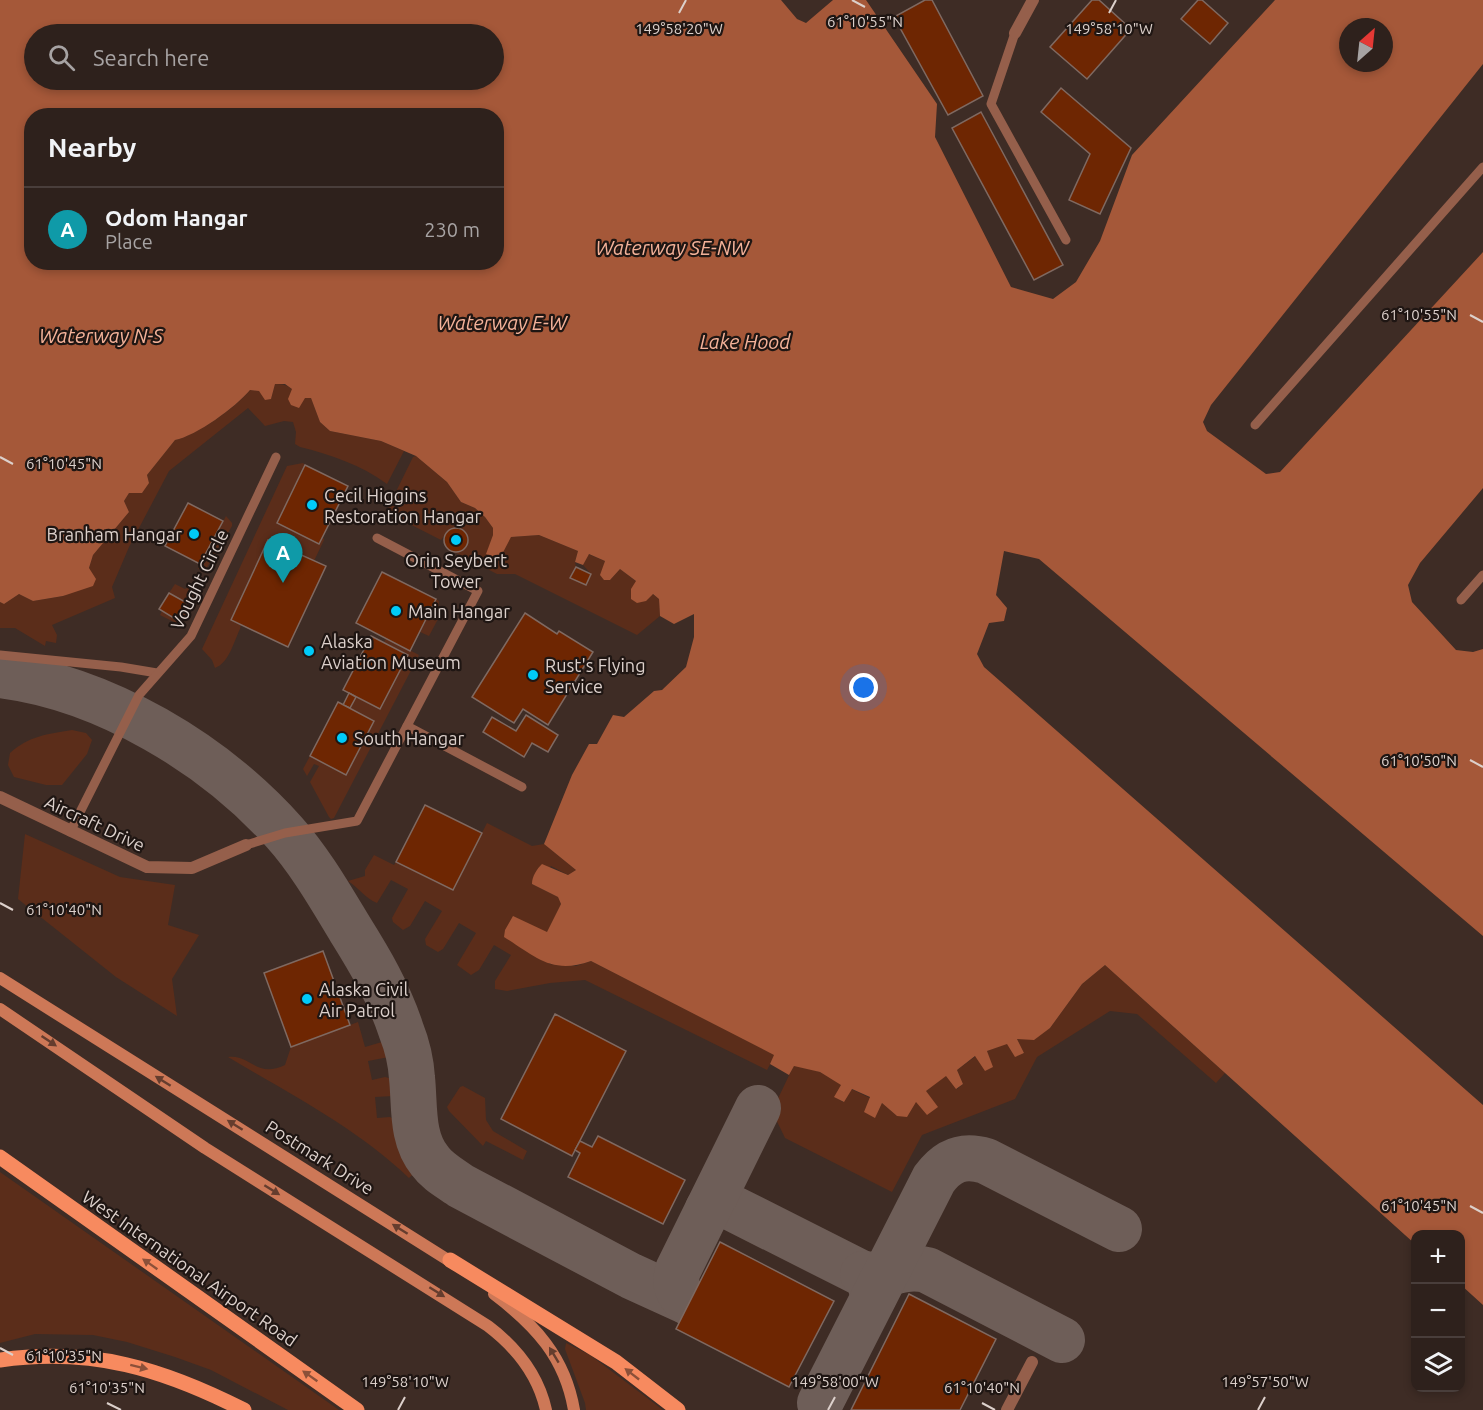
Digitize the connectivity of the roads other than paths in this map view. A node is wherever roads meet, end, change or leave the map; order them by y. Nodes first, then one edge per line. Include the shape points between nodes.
1 (1033, 0) edge
2 (1015, 33) joint
3 (1483, 167) edge
4 (1066, 240) dead end
5 (1255, 425) dead end
6 (276, 457) dead end
7 (377, 538) dead end
8 (1483, 575) edge
9 (1461, 600) dead end
10 (0, 655) edge
11 (157, 673) junction
12 (406, 726) junction
13 (522, 787) dead end
14 (0, 797) edge
15 (70, 832) junction
16 (246, 845) joint
17 (0, 978) edge
18 (0, 1009) edge
19 (0, 1157) edge
20 (450, 1260) junction
21 (0, 1360) edge
22 (1032, 1362) dead end
23 (244, 1410) edge
24 (357, 1410) edge
25 (546, 1410) edge
26 (574, 1410) edge
27 (678, 1410) edge
28 (1007, 1410) edge

1 - 2 street
2 - 4 lane via 992,104
3 - 5 lane
6 - 11 lane, Vought Circle via 191,636
7 - 12 lane via 478,591
8 - 9 lane
10 - 11 lane
11 - 15 lane, Vought Circle via 139,694
12 - 13 lane
12 - 16 lane via 357,821 285,833
14 - 15 street, Aircraft Drive
15 - 16 street, Aircraft Drive via 147,867 192,868
20 -> 17 street, Postmark Drive
18 -> 25 street via 205,1148 488,1326 526,1362
24 -> 19 main road, West International Airport Road
26 -> 20 street, Postmark Drive via 565,1377 546,1343 516,1312
27 -> 20 main road via 609,1357
21 -> 23 main road via 39,1356 123,1363 179,1380
22 - 28 street

